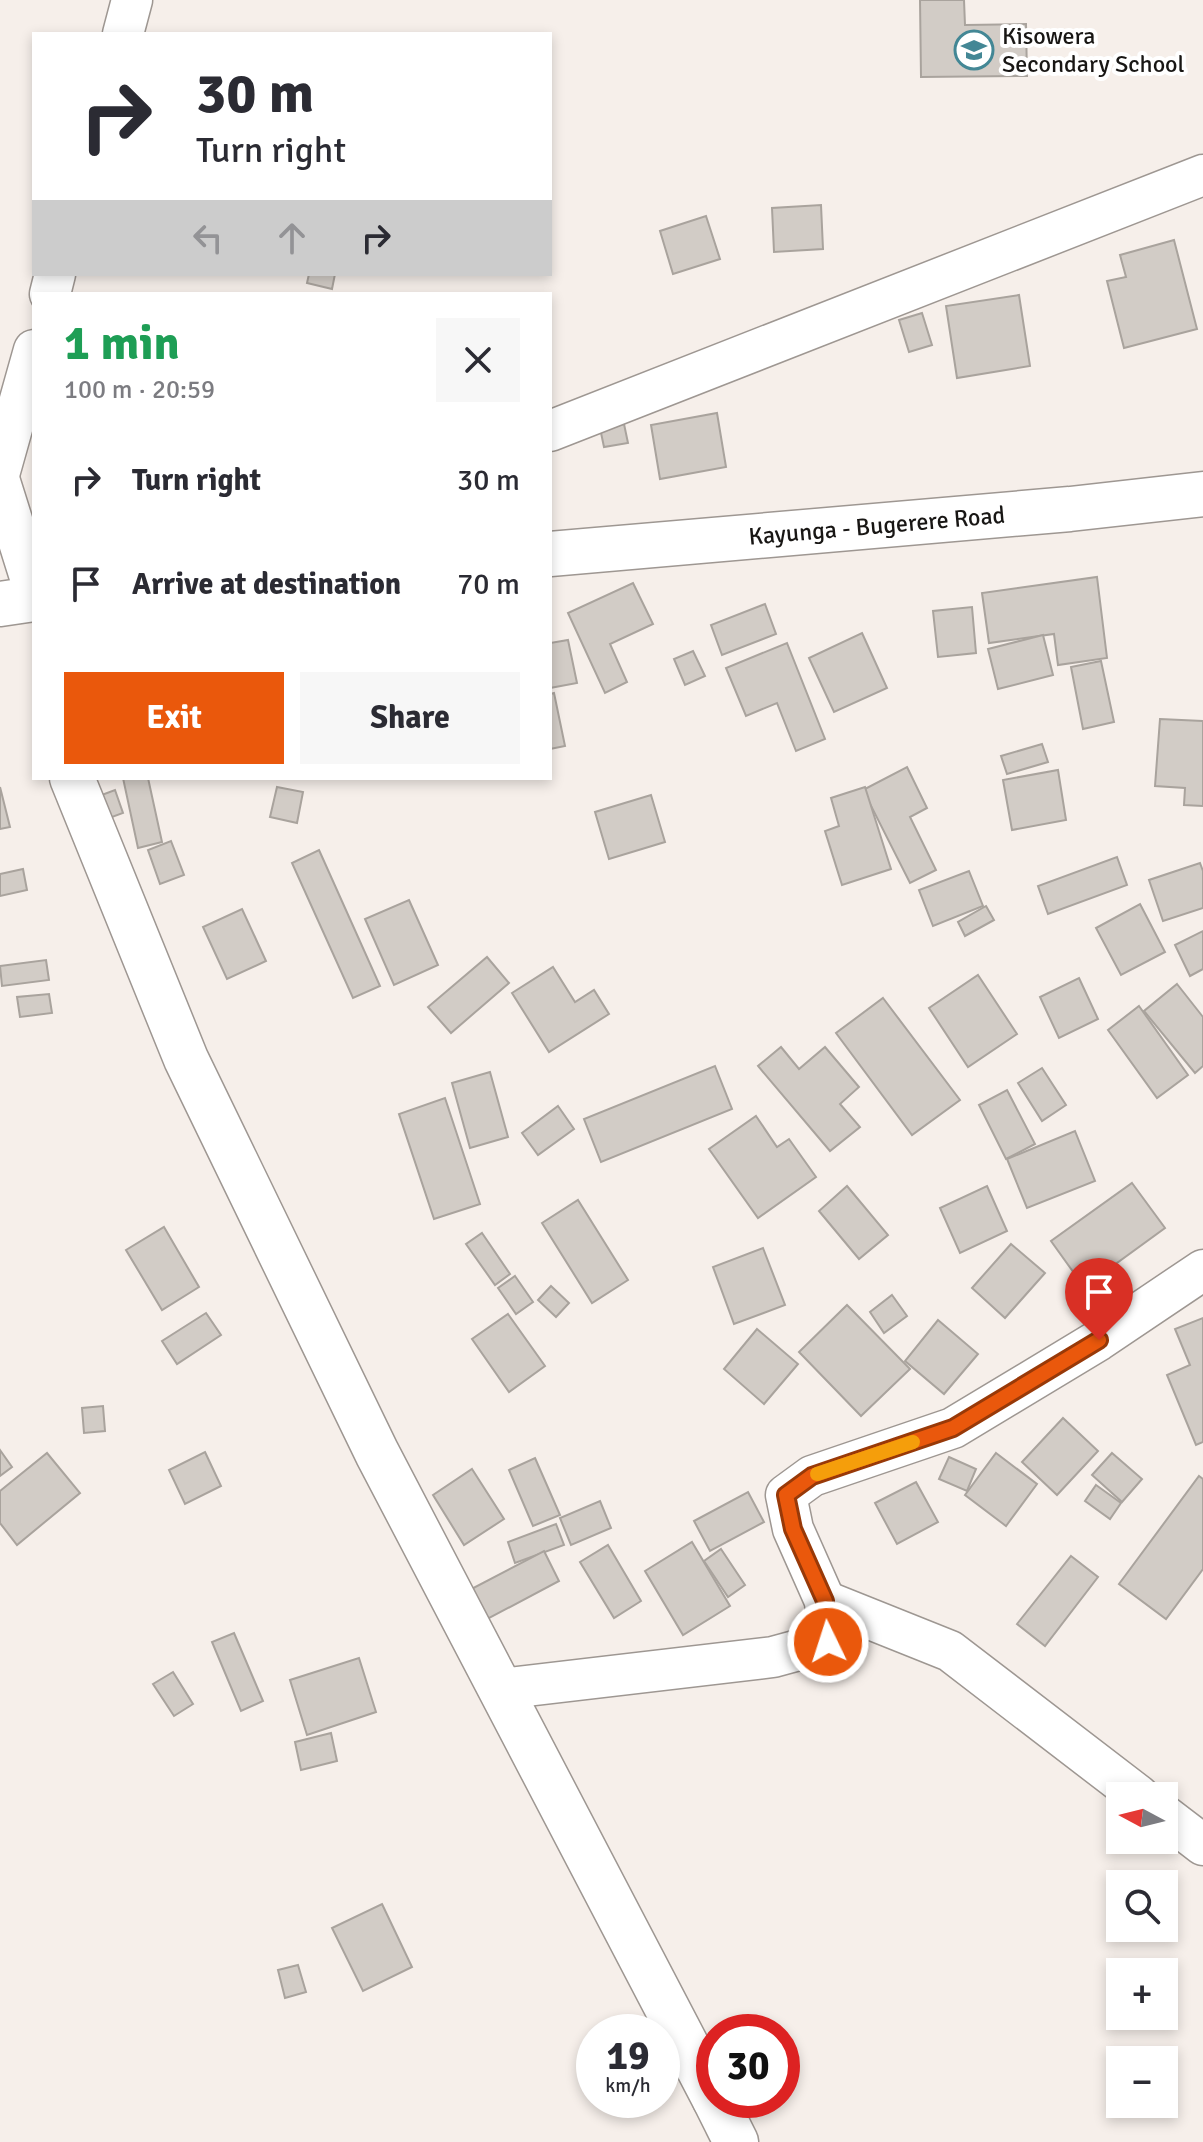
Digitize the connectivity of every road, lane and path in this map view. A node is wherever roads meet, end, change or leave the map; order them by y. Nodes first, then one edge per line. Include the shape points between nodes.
1 (132, 0) edge
2 (124, 32) edge
3 (1203, 175) edge
4 (32, 357) edge
5 (552, 430) edge
6 (0, 471) edge
7 (0, 482) edge
8 (1203, 494) edge
9 (552, 554) edge
10 (32, 584) edge
11 (32, 599) edge
12 (0, 604) edge
13 (73, 780) edge
14 (1203, 1270) edge
15 (825, 1601) junction
16 (501, 1689) junction
17 (1121, 1782) edge
18 (1178, 1826) edge
19 (1203, 1845) edge
20 (696, 2063) edge
21 (724, 2118) edge
22 (736, 2142) edge

1 - 2 street
3 - 5 street
4 - 6 street
7 - 10 street
8 - 9 street, Kayunga - Bugerere Road
11 - 12 street
13 - 16 street via 186,1059 377,1453
14 - 15 street via 953,1428 812,1476 786,1495 793,1529
15 - 16 street via 828,1642 773,1657
15 - 17 street via 950,1651
16 - 20 street
18 - 19 street
21 - 22 street

